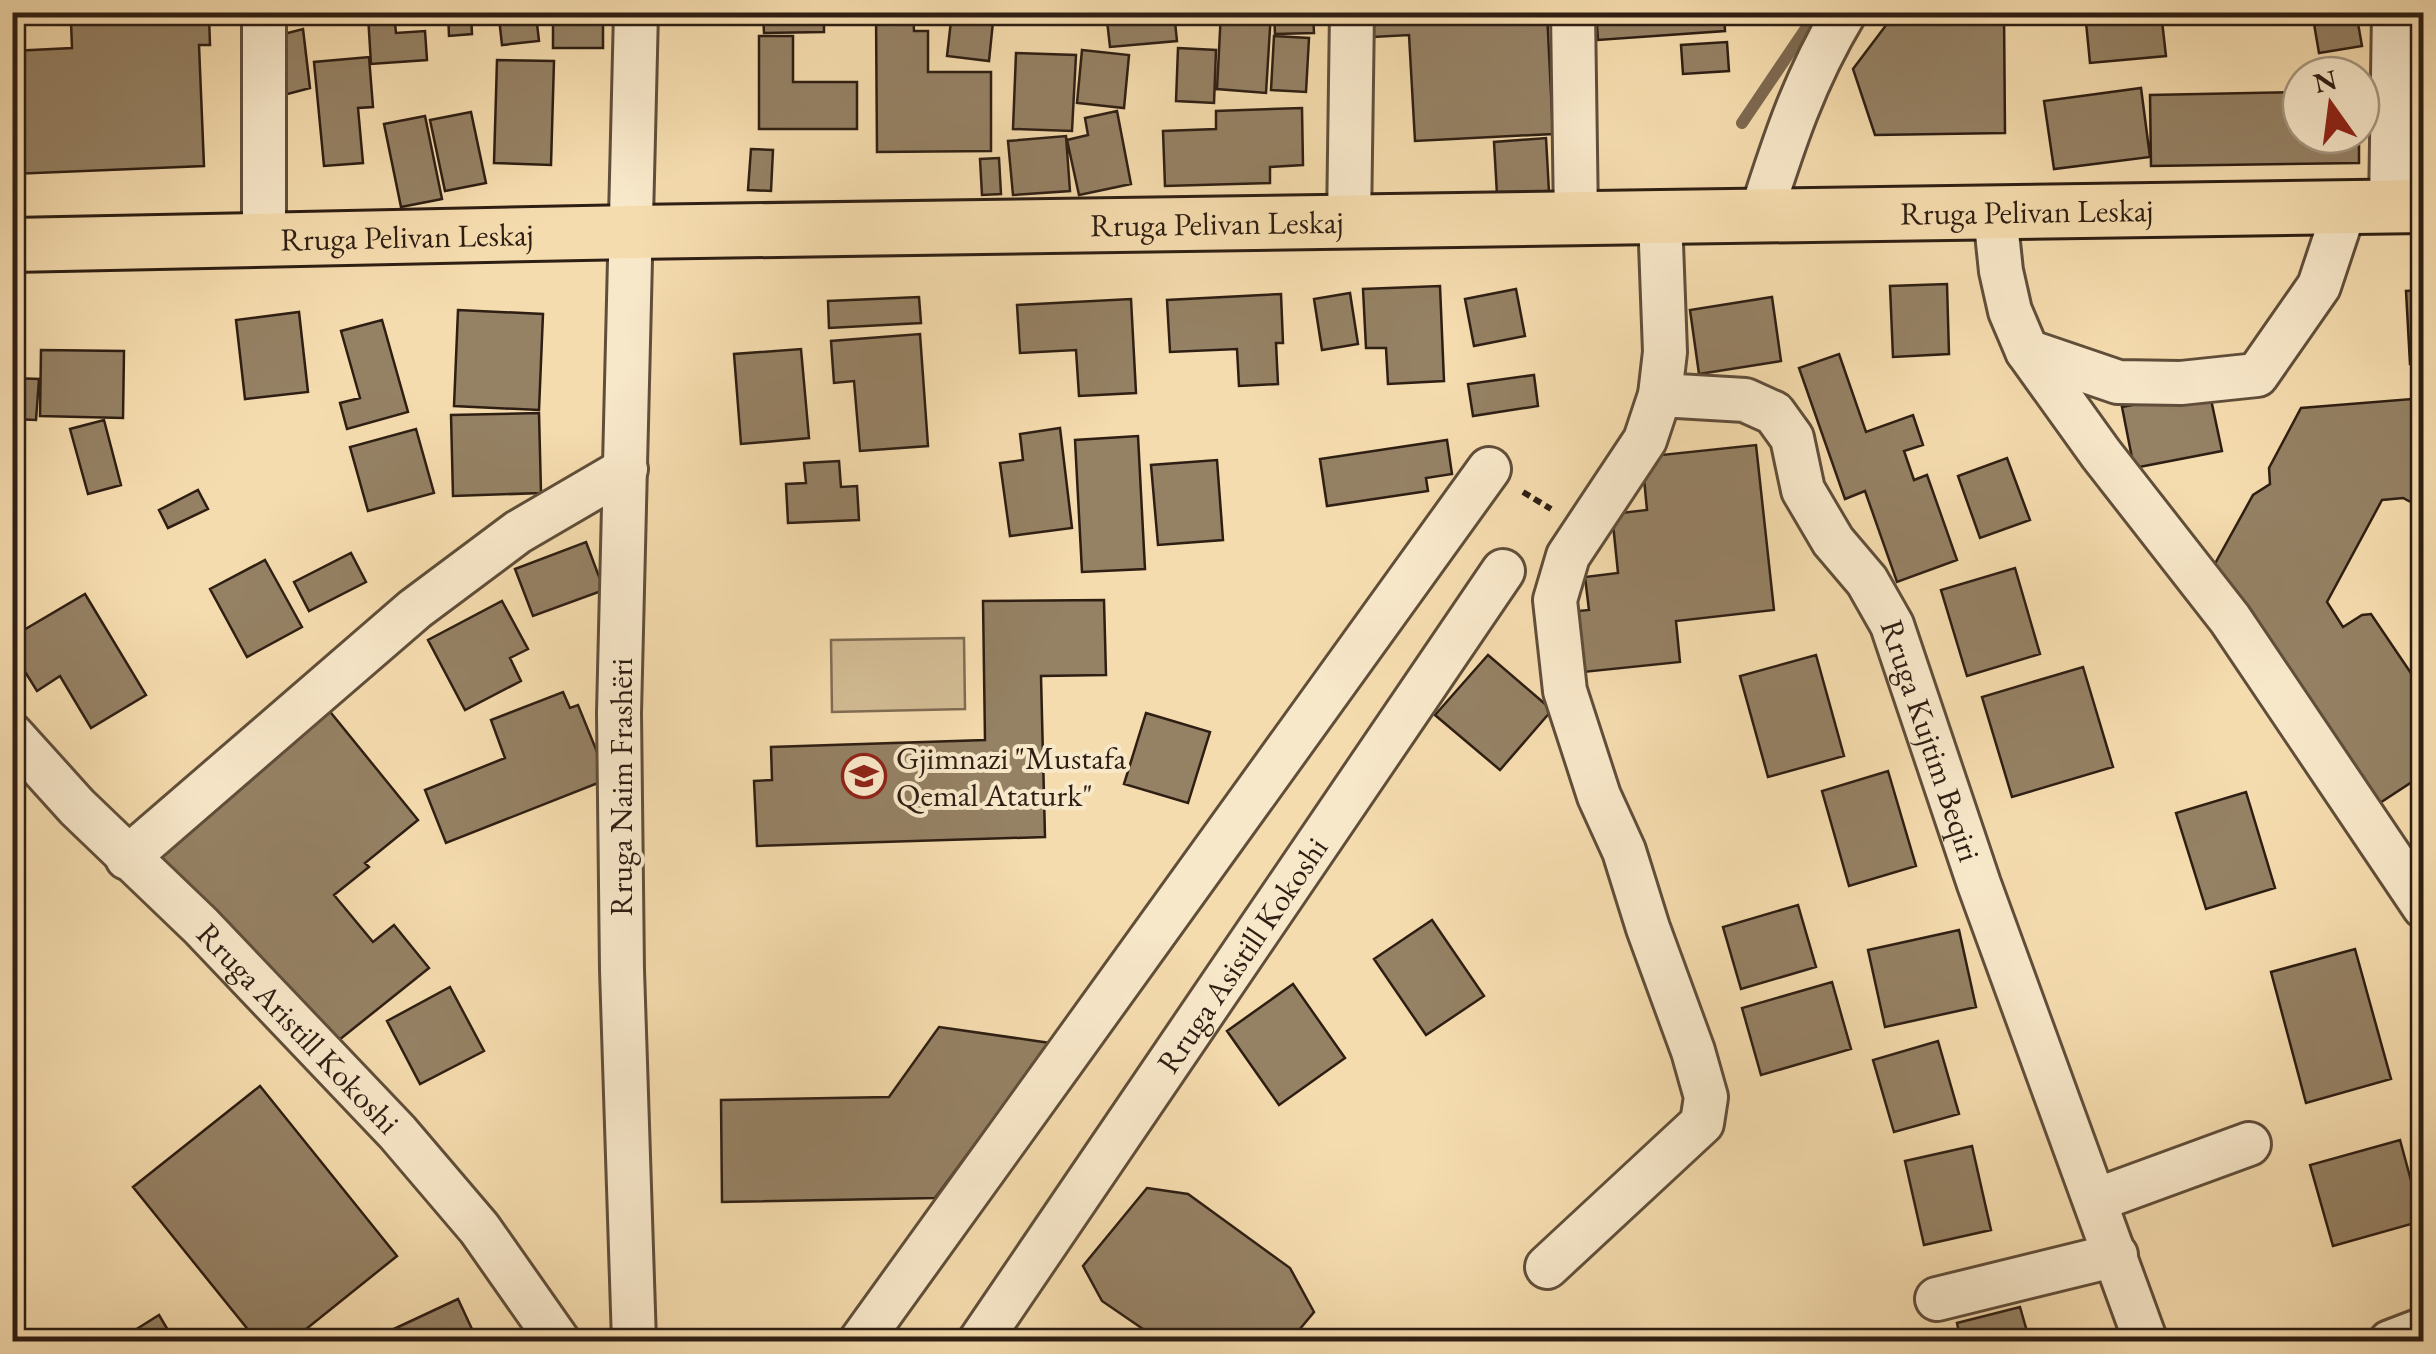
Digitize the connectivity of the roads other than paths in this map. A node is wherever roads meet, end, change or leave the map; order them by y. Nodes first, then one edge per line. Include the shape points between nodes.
1 (264, 12) edge
2 (636, 12) edge
3 (1352, 12) edge
4 (1573, 12) edge
5 (1845, 12) edge
6 (2404, 40) edge
7 (2386, 207) edge
8 (1995, 214) junction
9 (1760, 216) junction
10 (1660, 218) junction
11 (1576, 220) junction
12 (1349, 224) junction
13 (633, 232) junction
14 (264, 240) junction
15 (12, 246) edge
16 (2027, 351) junction
17 (1660, 395) junction
18 (626, 468) junction
19 (1489, 469) road end
20 (1503, 571) dead end
21 (12, 736) edge
22 (127, 858) junction
23 (2424, 906) edge
24 (2249, 1144) dead end
25 (2096, 1200) junction
26 (2116, 1255) junction
27 (1547, 1267) dead end
28 (1938, 1299) dead end
29 (2424, 1329) edge
30 (559, 1342) edge
31 (634, 1342) edge
32 (860, 1342) edge
33 (979, 1342) edge
34 (2146, 1342) edge
35 (2390, 1342) edge

1 - 14 street
2 - 13 street, Rruga Naim Frashëri
3 - 12 street
4 - 11 street
5 - 9 street via 1816,59
6 - 7 street
7 - 8 main road, Rruga Pelivan Leskaj
7 - 16 street via 2319,286 2257,375 2118,382
8 - 9 main road, Rruga Pelivan Leskaj
8 - 16 street via 2007,298
9 - 10 main road, Rruga Pelivan Leskaj
10 - 11 main road, Rruga Pelivan Leskaj
10 - 17 street via 1666,352
11 - 12 main road, Rruga Pelivan Leskaj
12 - 13 main road, Rruga Pelivan Leskaj
13 - 14 main road, Rruga Pelivan Leskaj
13 - 18 street, Rruga Naim Frashëri
14 - 15 main road, Rruga Pelivan Leskaj
16 - 23 street via 2230,619
17 - 25 street, Rruga Kujtim Beqiri via 1744,400 1774,413 1792,438 1803,490 1892,625
17 - 27 street via 1645,440 1568,556 1555,600 1564,691 1706,1097 1702,1123
18 - 22 street via 518,532 415,610
18 - 31 street, Rruga Naim Frashëri via 620,772
19 - 32 street
20 - 33 street, Rruga Asistill Kokoshi
21 - 22 street, Rruga Aristill Kokoshi
22 - 30 street, Rruga Aristill Kokoshi via 398,1132 478,1228
24 - 25 street
25 - 26 street, Rruga Kujtim Beqiri
26 - 28 street
26 - 34 street, Rruga Kujtim Beqiri
29 - 35 street

